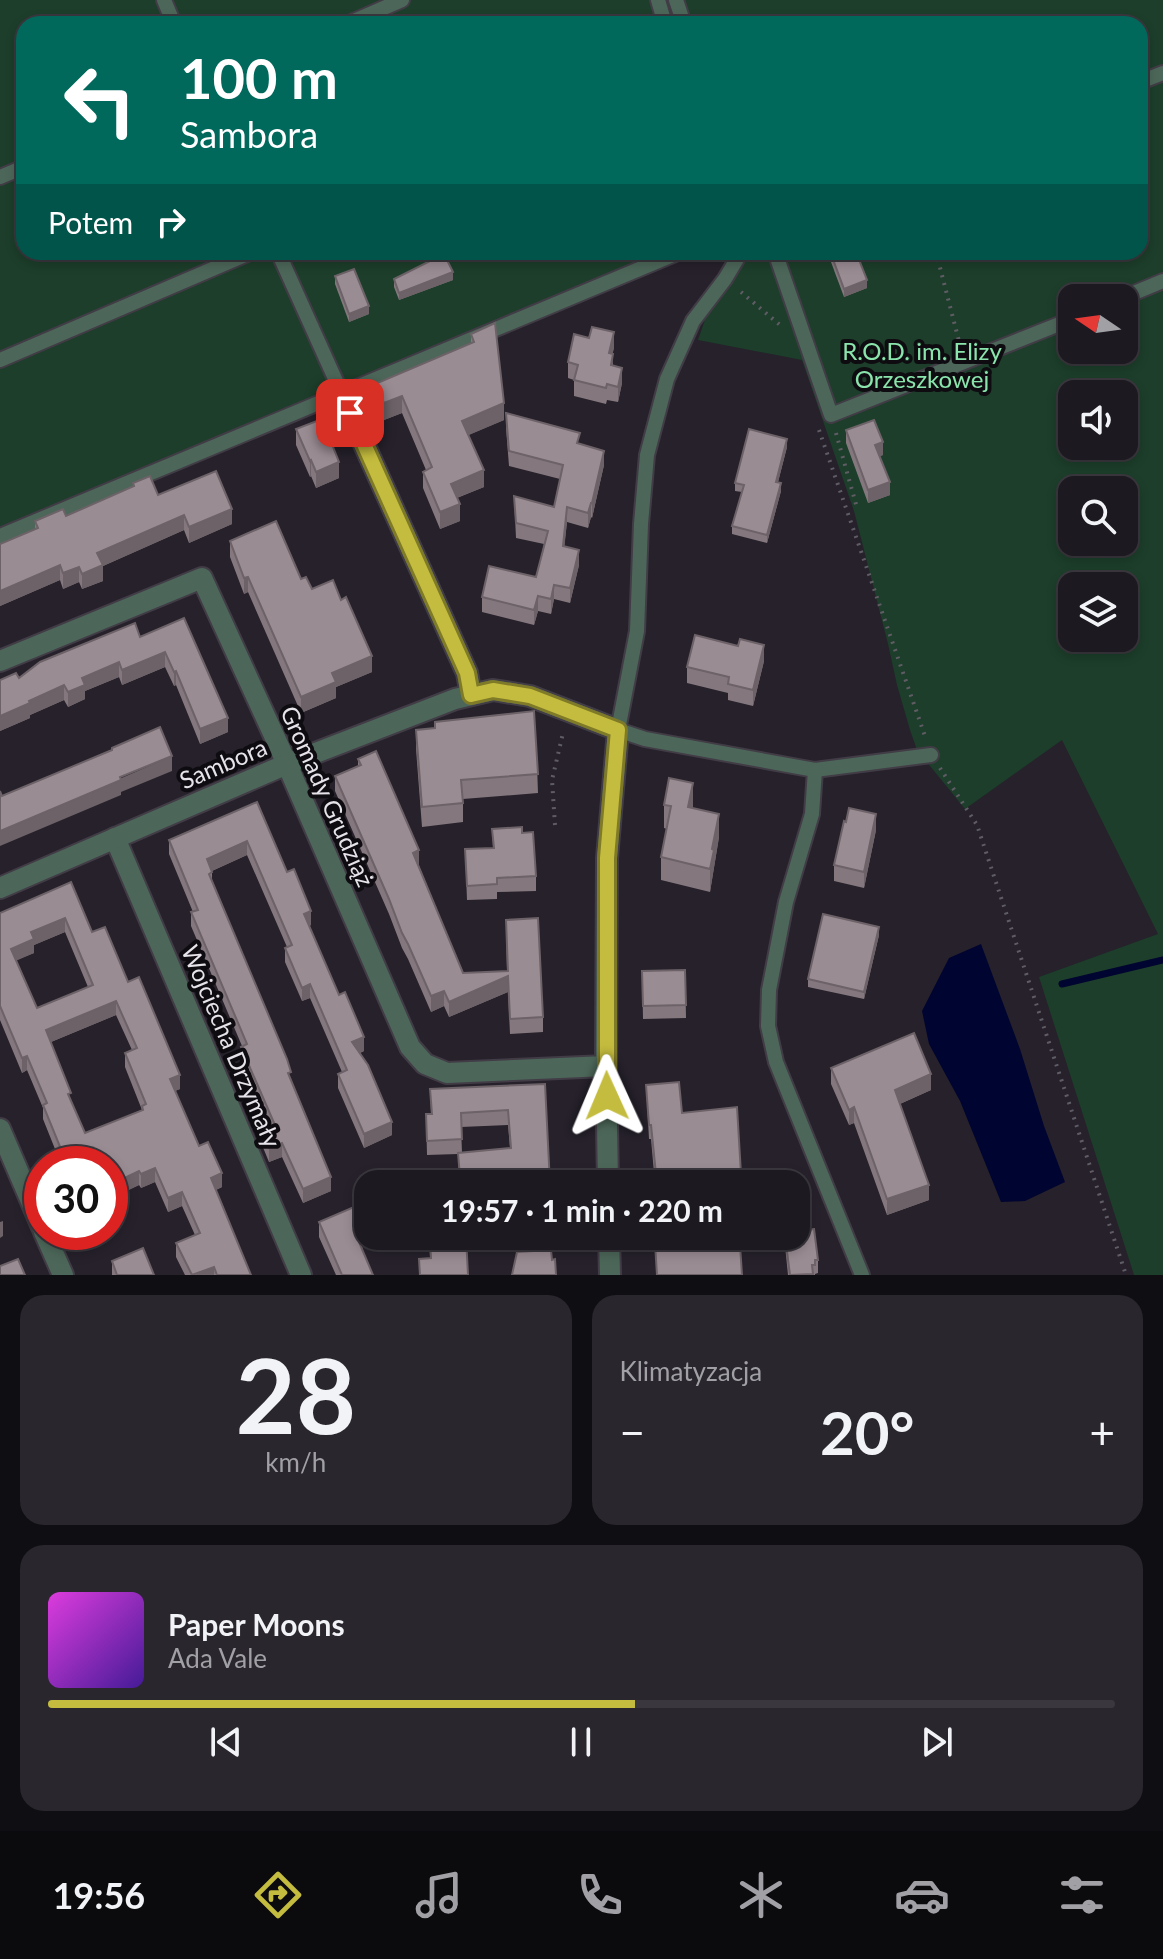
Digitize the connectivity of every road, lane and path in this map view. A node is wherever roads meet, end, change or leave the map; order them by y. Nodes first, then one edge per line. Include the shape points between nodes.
1 (402, 0) edge
2 (365, 16) edge
3 (233, 260) edge
4 (282, 260) edge
5 (662, 260) edge
6 (736, 260) edge
7 (778, 260) edge
8 (938, 260) edge
9 (1163, 281) edge
10 (1138, 291) edge
11 (1058, 325) edge
12 (0, 360) edge
13 (964, 362) junction
14 (346, 403) junction
15 (831, 415) junction
16 (857, 508) dead end
17 (0, 536) edge
18 (0, 661) edge
19 (471, 695) junction
20 (569, 711) junction
21 (618, 730) junction
22 (931, 755) dead end
23 (287, 764) junction
24 (815, 770) junction
25 (555, 825) dead end
26 (115, 838) junction
27 (0, 888) edge
28 (606, 1066) junction
29 (0, 1129) edge
30 (608, 1170) edge
31 (24, 1185) edge
32 (52, 1250) edge
33 (609, 1250) edge
34 (63, 1275) edge
35 (301, 1275) edge
36 (610, 1275) edge
37 (862, 1275) edge

1 - 2 lane
3 - 12 lane
4 - 14 lane
5 - 14 lane
6 - 21 lane via 693,321 667,379 647,455 637,631
7 - 15 lane
8 - 13 path
9 - 10 lane
11 - 13 lane
13 - 15 lane
14 - 17 lane
14 - 19 street via 467,673
15 - 16 path
18 - 23 street, Gromady Grudziąż via 202,578
19 - 20 street, Sambora via 493,690 530,696
19 - 23 street, Sambora
20 - 21 street, Sambora
20 - 25 path via 552,780
21 - 24 lane
21 - 28 street via 607,858
22 - 24 lane
23 - 26 street, Sambora
23 - 28 street, Gromady Grudziąż via 410,1047 425,1064 447,1073
24 - 37 lane via 812,814 786,902 769,990 768,1026 776,1062
26 - 27 street, Sambora
26 - 35 street, Wojciecha Drzymały
28 - 30 street
29 - 31 street
32 - 34 street
33 - 36 street

